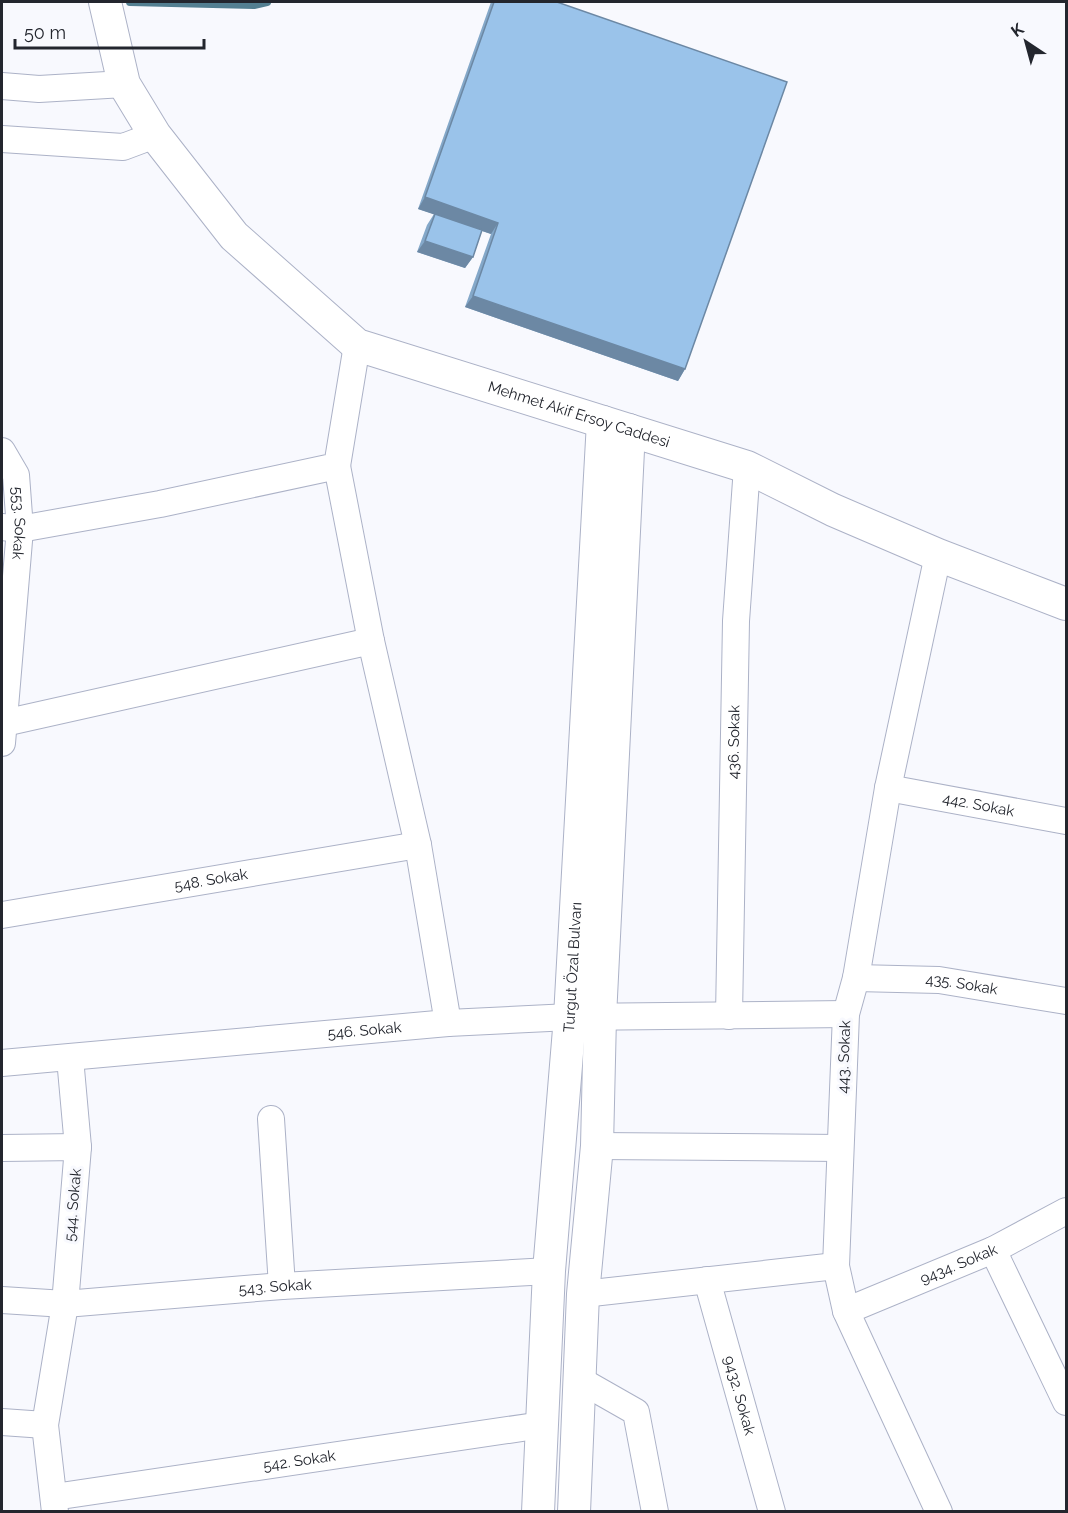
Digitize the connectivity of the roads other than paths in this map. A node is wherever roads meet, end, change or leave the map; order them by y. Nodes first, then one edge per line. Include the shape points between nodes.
1 (106, 7) edge
2 (124, 84) junction
3 (2, 86) edge
4 (155, 135) junction
5 (2, 139) edge
6 (357, 345) junction
7 (616, 426) junction
8 (2, 451) edge
9 (337, 466) junction
10 (747, 467) junction
11 (11, 528) edge
12 (938, 555) junction
13 (1066, 604) edge
14 (371, 641) junction
15 (3, 733) edge
16 (888, 788) junction
17 (1066, 821) edge
18 (418, 845) junction
19 (2, 909) edge
20 (856, 978) junction
21 (1066, 1001) edge
22 (846, 1014) junction
23 (729, 1016) junction
24 (585, 1017) junction
25 (448, 1023) junction
26 (70, 1058) junction
27 (2, 1063) edge
28 (271, 1119) dead end
29 (597, 1146) junction
30 (78, 1147) junction
31 (2, 1148) edge
32 (840, 1148) junction
33 (1063, 1219) edge
34 (993, 1250) junction
35 (836, 1266) junction
36 (549, 1271) junction
37 (707, 1280) junction
38 (282, 1286) junction
39 (583, 1294) junction
40 (2, 1300) edge
41 (65, 1304) junction
42 (846, 1311) junction
43 (578, 1379) junction
44 (1066, 1402) edge
45 (2, 1422) edge
46 (45, 1425) junction
47 (543, 1425) junction
48 (55, 1504) edge
49 (538, 1512) edge
50 (574, 1512) edge
51 (655, 1512) edge
52 (772, 1512) edge
53 (939, 1512) edge

1 - 2 street, Mehmet Akif Ersoy Caddesi
2 - 3 street via 39,89
2 - 4 street, Mehmet Akif Ersoy Caddesi
4 - 5 street via 123,147
4 - 6 street, Mehmet Akif Ersoy Caddesi via 234,236
6 - 7 street, Mehmet Akif Ersoy Caddesi
6 - 9 street
7 - 10 street, Mehmet Akif Ersoy Caddesi
7 - 24 street, Turgut Özal Bulvarı
8 - 11 street, 553. Sokak via 16,474
9 - 11 street via 160,504
9 - 14 street
10 - 12 street, Mehmet Akif Ersoy Caddesi via 833,510
10 - 23 street, 436. Sokak via 736,621
11 - 15 street, 553. Sokak
12 - 13 street, Mehmet Akif Ersoy Caddesi
12 - 16 street, 443. Sokak
14 - 15 street
14 - 18 street
16 - 17 street, 442. Sokak
16 - 20 street, 443. Sokak
18 - 19 street, 548. Sokak
18 - 25 street
20 - 21 street, 435. Sokak via 939,981
20 - 22 street, 443. Sokak
22 - 23 street, 546. Sokak
22 - 32 street, 443. Sokak
23 - 24 street, 546. Sokak
24 - 25 street, 546. Sokak
24 - 29 street, Turgut Özal Bulvarı
24 - 36 street, Turgut Özal Bulvarı
25 - 26 street, 546. Sokak
26 - 27 street, 546. Sokak
26 - 30 street
28 - 38 street
29 - 32 street
29 - 39 street, Turgut Özal Bulvarı
30 - 31 street, 544. Sokak
30 - 41 street, 544. Sokak
32 - 35 street, 443. Sokak
33 - 34 street, 9434. Sokak
34 - 42 street, 9434. Sokak
34 - 44 street
35 - 37 street
35 - 42 street, 443. Sokak
36 - 38 street, 543. Sokak
36 - 47 street, Turgut Özal Bulvarı
37 - 39 street
37 - 52 street, 9432. Sokak
38 - 41 street, 543. Sokak
39 - 43 street, Turgut Özal Bulvarı
40 - 41 street, 543. Sokak
41 - 46 street, 544. Sokak
42 - 53 street, 443. Sokak
43 - 50 street, Turgut Özal Bulvarı
43 - 51 street via 636,1412
45 - 46 street
46 - 48 street, 544. Sokak
47 - 48 street, 542. Sokak
47 - 49 street, Turgut Özal Bulvarı

